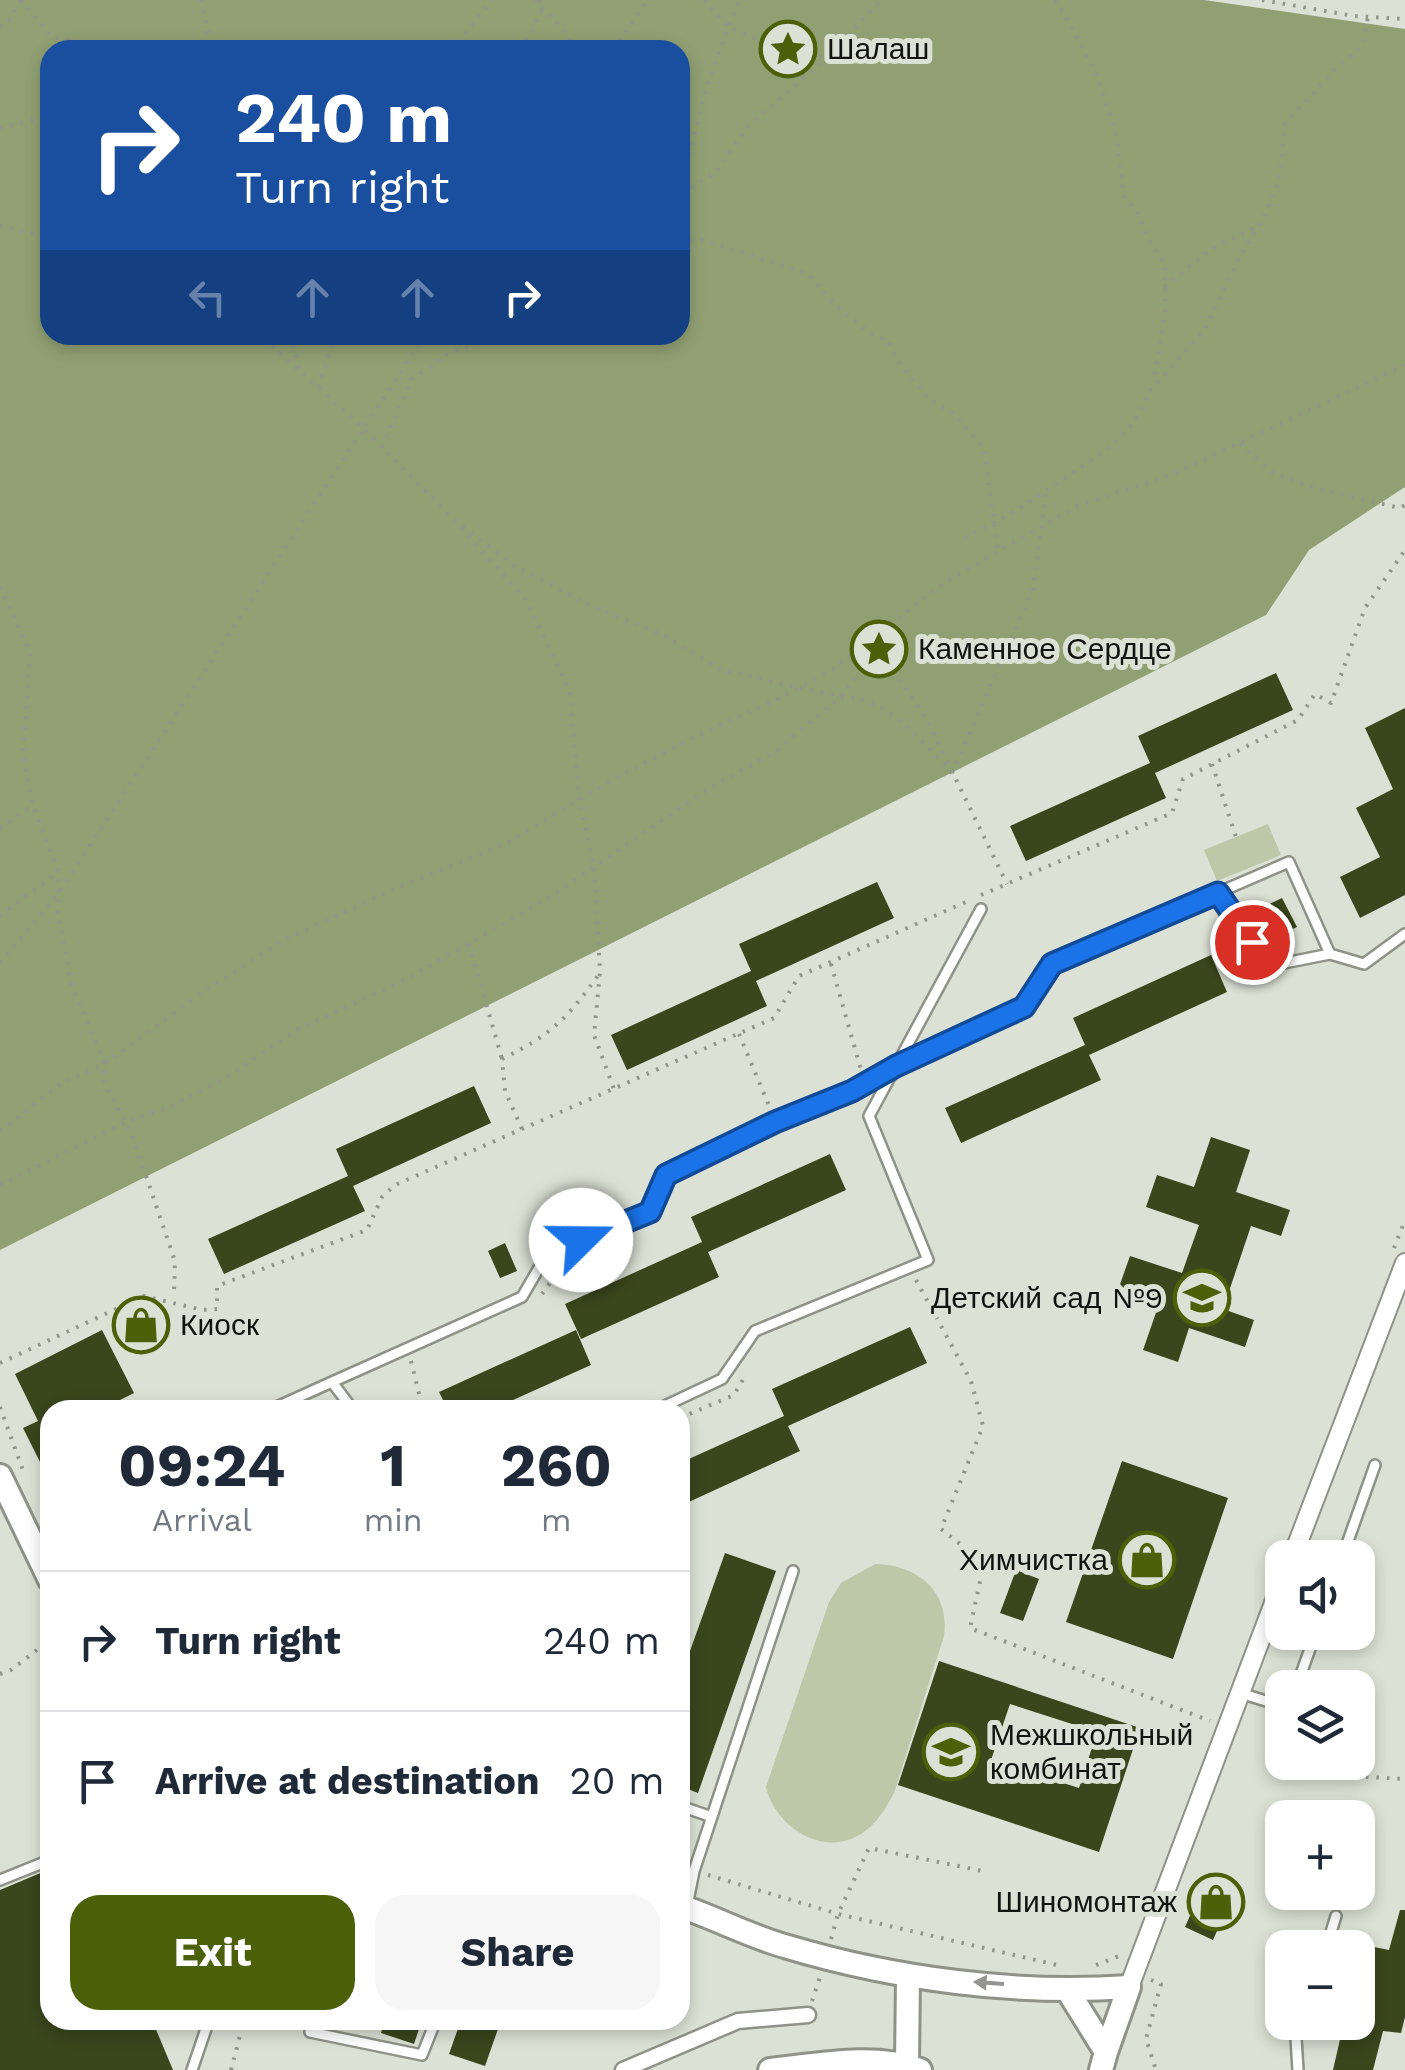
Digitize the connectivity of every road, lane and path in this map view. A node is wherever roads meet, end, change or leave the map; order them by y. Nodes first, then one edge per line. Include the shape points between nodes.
1 (21, 0) edge
2 (200, 0) edge
3 (492, 0) edge
4 (537, 0) edge
5 (648, 0) edge
6 (704, 0) edge
7 (740, 0) edge
8 (881, 0) edge
9 (1054, 0) edge
10 (1262, 0) edge
11 (542, 10) junction
12 (1368, 17) junction
13 (1405, 19) edge
14 (0, 26) edge
15 (729, 28) junction
16 (65, 40) edge
17 (210, 40) edge
18 (460, 40) edge
19 (527, 40) edge
20 (568, 40) edge
21 (621, 40) edge
22 (828, 56) junction
23 (40, 118) edge
24 (0, 128) edge
25 (690, 156) edge
26 (690, 189) edge
27 (1260, 224) junction
28 (0, 226) edge
29 (40, 236) edge
30 (690, 241) edge
31 (1164, 287) junction
32 (266, 345) edge
33 (293, 345) edge
34 (333, 345) edge
35 (419, 345) edge
36 (474, 345) edge
37 (1405, 368) edge
38 (300, 372) junction
39 (1154, 385) junction
40 (318, 388) junction
41 (364, 429) junction
42 (1240, 444) junction
43 (382, 447) junction
44 (1047, 487) junction
45 (1405, 504) edge
46 (454, 519) junction
47 (994, 521) junction
48 (1038, 531) junction
49 (965, 538) dead end
50 (1405, 550) edge
51 (998, 553) junction
52 (0, 587) edge
53 (879, 633) junction
54 (879, 648) junction
55 (797, 688) junction
56 (840, 697) junction
57 (1212, 764) junction
58 (952, 774) junction
59 (580, 799) junction
60 (33, 805) junction
61 (0, 828) edge
62 (1236, 837) dead end
63 (594, 866) junction
64 (58, 872) junction
65 (1006, 884) junction
66 (1218, 893) junction
67 (58, 894) junction
68 (981, 909) dead end
69 (0, 916) edge
70 (1405, 934) edge
71 (468, 944) junction
72 (1330, 954) junction
73 (0, 962) edge
74 (831, 964) junction
75 (600, 972) junction
76 (739, 1034) junction
77 (502, 1059) junction
78 (105, 1064) junction
79 (896, 1066) junction
80 (865, 1084) junction
81 (614, 1090) junction
82 (126, 1122) junction
83 (775, 1122) junction
84 (522, 1129) junction
85 (0, 1131) edge
86 (0, 1185) edge
87 (1405, 1220) edge
88 (1398, 1259) edge
89 (910, 1267) junction
90 (174, 1292) dead end
91 (408, 1348) junction
92 (0, 1363) edge
93 (750, 1366) dead end
94 (332, 1382) junction
95 (292, 1400) edge
96 (346, 1400) edge
97 (421, 1400) edge
98 (678, 1400) edge
99 (690, 1414) edge
100 (1375, 1466) dead end
101 (0, 1476) edge
102 (1298, 1540) edge
103 (1348, 1540) edge
104 (40, 1559) edge
105 (792, 1571) dead end
106 (1265, 1627) edge
107 (40, 1648) edge
108 (0, 1674) edge
109 (1240, 1693) junction
110 (1265, 1701) edge
111 (1210, 1721) dead end
112 (1375, 1777) edge
113 (1405, 1779) edge
114 (690, 1809) edge
115 (712, 1817) junction
116 (40, 1864) edge
117 (694, 1870) junction
118 (983, 1871) dead end
119 (0, 1880) edge
120 (690, 1883) edge
121 (690, 1910) edge
122 (838, 1914) junction
123 (1336, 1916) dead end
124 (1332, 1930) edge
125 (1125, 1940) dead end
126 (826, 1957) junction
127 (1118, 1958) junction
128 (1087, 1966) dead end
129 (908, 1977) junction
130 (1070, 1980) junction
131 (1132, 1980) junction
132 (808, 2015) joint
133 (206, 2030) edge
134 (241, 2030) edge
135 (311, 2030) edge
136 (432, 2030) edge
137 (1296, 2040) edge
138 (1104, 2061) edge
139 (913, 2068) edge
140 (192, 2070) edge
141 (230, 2070) edge
142 (623, 2070) edge
143 (770, 2070) edge
144 (1156, 2070) edge
145 (1298, 2070) edge

1 - 14 path
1 - 16 path via 52,38
2 - 17 path
3 - 18 path
4 - 11 path
5 - 21 path
6 - 15 path
7 - 15 path
8 - 22 path
9 - 31 path via 1096,76 1116,133 1124,196 1165,264
10 - 12 path
11 - 19 path
11 - 20 path
12 - 13 path
12 - 27 path via 1362,46 1285,124 1279,181
15 - 22 path via 767,43 781,57
15 - 25 path
22 - 26 path via 750,124 714,173
23 - 24 path
27 - 31 path via 1211,249
27 - 39 path via 1204,331
28 - 29 path
30 - 47 path via 808,274 836,306 888,341 929,399 956,415 984,449
31 - 39 path
32 - 38 path
33 - 38 path
34 - 40 path
35 - 41 path
36 - 43 path via 412,378
37 - 42 path
38 - 40 path
39 - 44 path via 1133,424 1107,450
40 - 41 path
41 - 43 path
41 - 67 path
42 - 45 path via 1271,472 1314,488
42 - 48 path via 1079,505
43 - 46 path
44 - 47 path
44 - 48 path
46 - 55 path via 512,565 591,606 665,636 719,669
46 - 59 path via 527,600 570,693
47 - 49 path
47 - 51 path
48 - 51 path
48 - 58 path via 1033,589
50 - 57 path via 1366,608 1332,704 1315,694 1298,720
51 - 53 path via 945,582
52 - 60 path via 30,651 23,755
53 - 54 path
53 - 55 path
54 - 56 path
54 - 58 path via 927,720
55 - 56 path
55 - 59 path
56 - 58 path via 860,696 911,730
56 - 63 path via 776,751
57 - 62 path
57 - 65 path via 1183,779 1172,813
58 - 65 path
59 - 63 path
59 - 78 path via 511,841 282,941
60 - 61 path
60 - 64 path
63 - 71 path
63 - 75 path
64 - 67 path
64 - 69 path
65 - 74 path
66 - 72 lane via 1270,966
66 - 72 lane via 1289,862
66 - 79 lane via 1052,964 1024,1007
67 - 73 path
67 - 78 path via 71,984
68 - 79 lane
70 - 72 lane via 1364,964
71 - 77 path
71 - 82 path via 296,1030 172,1106
74 - 76 path via 798,976 774,1018
74 - 80 path
75 - 77 path via 571,1014 539,1041
75 - 81 path via 594,1035
76 - 81 path
76 - 83 path
77 - 84 path via 505,1091
78 - 82 path via 102,1078
78 - 85 path via 63,1082
79 - 80 lane
79 - 89 lane via 868,1116 928,1260
80 - 83 lane
81 - 84 path
82 - 86 path
82 - 90 path via 175,1260
83 - 91 lane via 666,1175 650,1212 547,1254 522,1298
84 - 92 path via 395,1184 367,1230 216,1286 216,1309 144,1296
87 - 88 path
88 - 102 street
89 - 98 lane via 755,1331 722,1380
89 - 111 path via 971,1381 983,1426 941,1529 984,1563 970,1628
91 - 94 lane
91 - 97 path
93 - 99 path via 734,1395
94 - 95 lane
94 - 96 lane
100 - 103 lane
101 - 104 street
105 - 115 lane
106 - 109 street
107 - 108 path
109 - 110 lane
109 - 131 street
112 - 113 path
114 - 115 lane
115 - 117 lane
116 - 119 lane
117 - 120 lane
117 - 122 path
118 - 122 path via 870,1848
121 - 126 street
122 - 126 path
122 - 130 path
123 - 124 lane
125 - 127 path
126 - 129 street
126 - 132 path
127 - 128 path
127 - 131 path
130 -> 129 street
129 - 139 street
130 - 131 street
130 - 138 street
131 - 138 street
131 - 144 path via 1161,1984 1146,2039
132 - 142 street via 738,2021
133 - 140 lane
134 - 141 path
135 - 136 lane via 422,2055
137 - 145 lane
139 - 143 street via 838,2062

